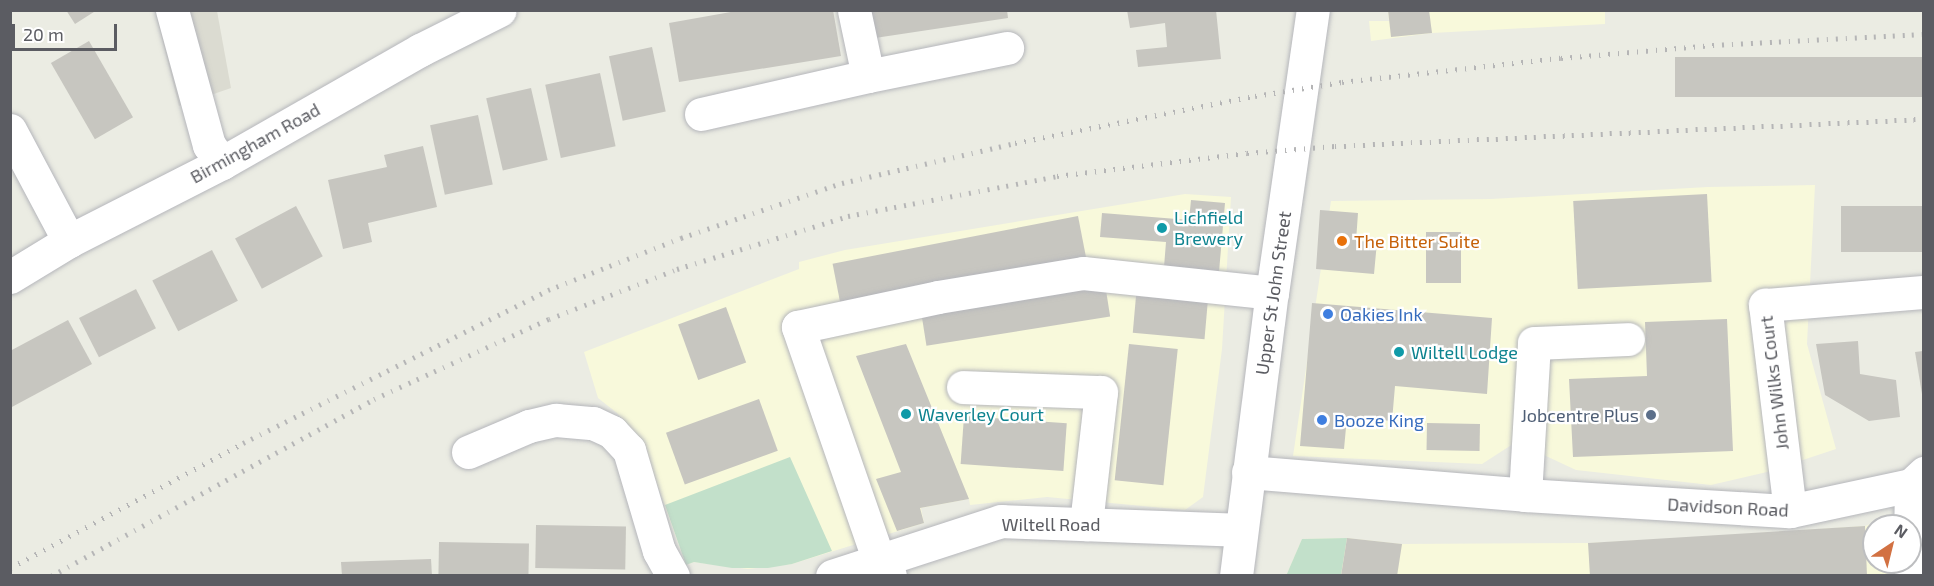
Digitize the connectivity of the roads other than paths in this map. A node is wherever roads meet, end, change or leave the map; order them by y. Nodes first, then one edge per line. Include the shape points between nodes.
1 (172, 10) edge
2 (500, 10) edge
3 (854, 10) edge
4 (1313, 10) edge
5 (1007, 48) dead end
6 (868, 76) junction
7 (701, 114) dead end
8 (10, 130) edge
9 (222, 164) junction
10 (69, 241) junction
11 (10, 277) edge
12 (1923, 292) edge
13 (1272, 293) junction
14 (1628, 339) dead end
15 (963, 387) dead end
16 (468, 452) dead end
17 (1248, 472) junction
18 (1917, 479) edge
19 (1525, 495) junction
20 (1790, 512) junction
21 (1913, 514) edge
22 (1086, 524) junction
23 (1241, 530) junction
24 (884, 568) edge
25 (673, 576) edge
26 (832, 576) edge
27 (1236, 576) edge

1 - 9 street via 209,145
2 - 9 street, Birmingham Road via 420,50
3 - 6 street
4 - 13 street, Upper St John Street
5 - 6 street
6 - 7 street
8 - 10 street
9 - 10 street, Birmingham Road
10 - 11 street, Birmingham Road
12 - 20 street, John Wilks Court via 1765,305
13 - 17 street, Upper St John Street
13 - 24 street via 1083,273 938,297 798,327
14 - 19 street via 1534,343
15 - 22 street via 1101,392
16 - 25 street via 529,426 556,420 593,423 612,432 629,450 659,551
17 - 19 street, Davidson Road
17 - 23 street, Upper St John Street
18 - 20 street, Davidson Road
18 - 21 street
19 - 20 street, Davidson Road
22 - 23 street, Wiltell Road
22 - 24 street, Wiltell Road via 1001,521
23 - 27 street, Upper St John Street
24 - 26 street, Wiltell Road

